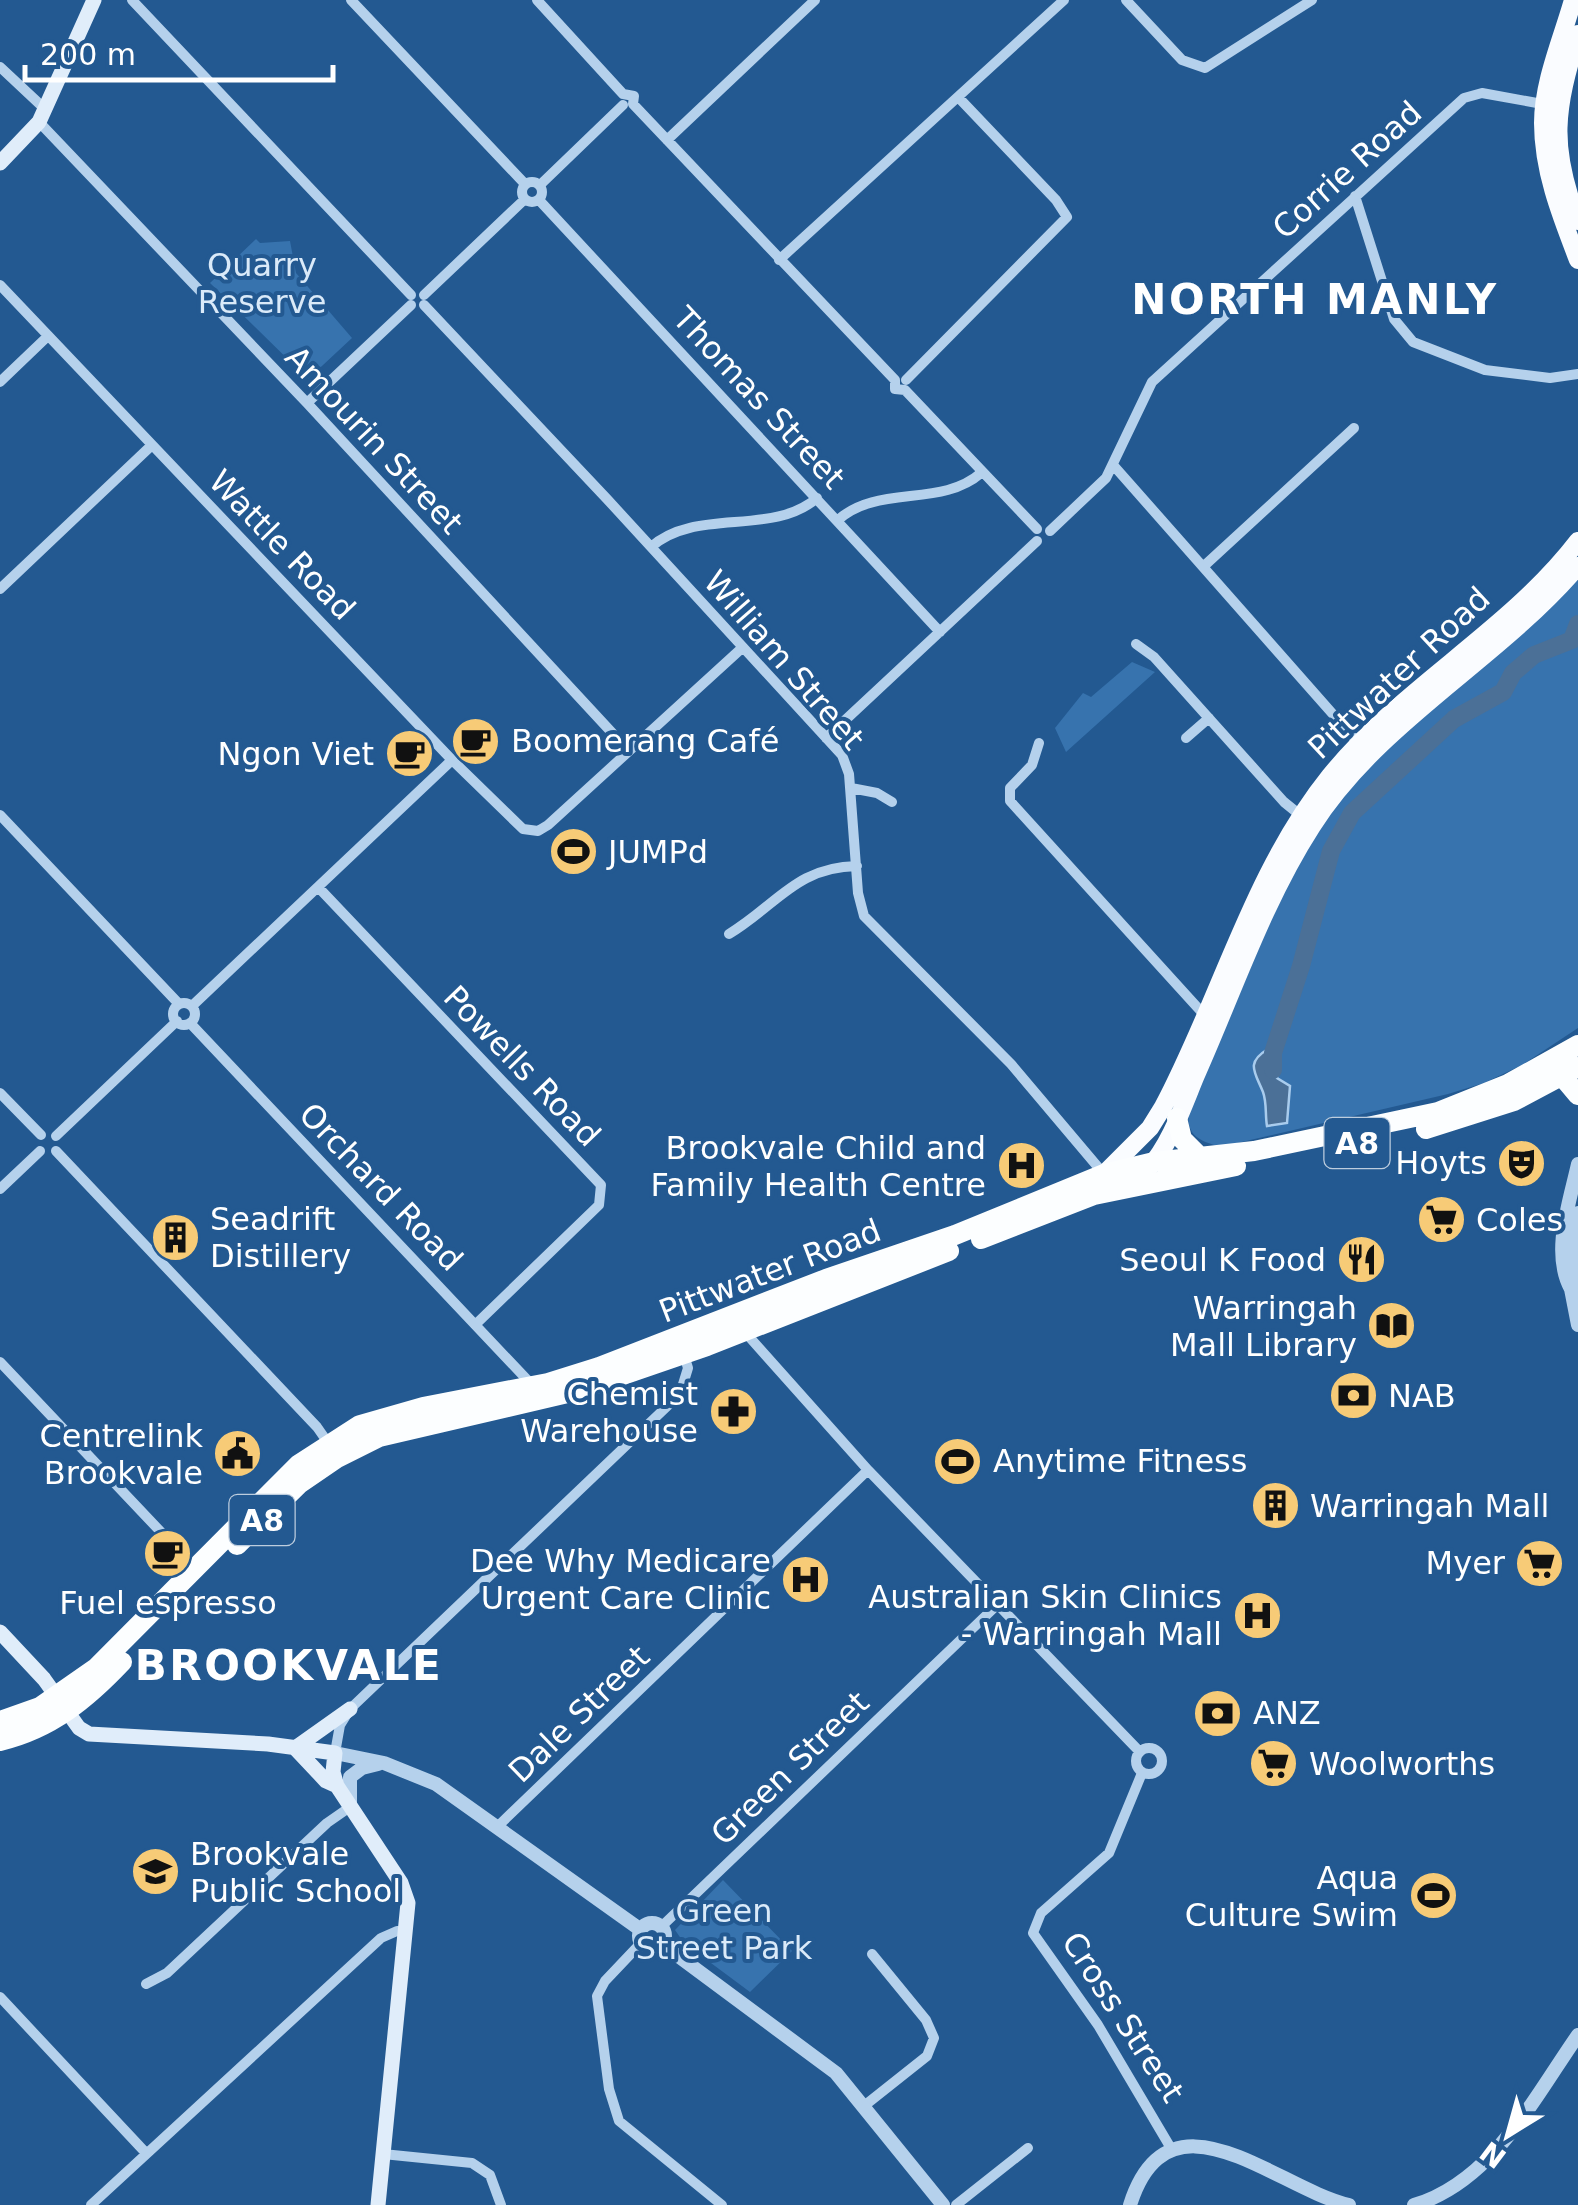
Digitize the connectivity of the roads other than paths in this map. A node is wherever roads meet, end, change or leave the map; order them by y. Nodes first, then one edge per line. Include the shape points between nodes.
1 (94, 0) edge
2 (132, 0) edge
3 (352, 0) edge
4 (536, 0) edge
5 (815, 0) edge
6 (1064, 0) edge
7 (1126, 0) edge
8 (1312, 0) edge
9 (1573, 0) edge
10 (1578, 34) edge
11 (0, 68) edge
12 (958, 98) junction
13 (626, 101) junction
14 (1552, 106) junction
15 (43, 116) junction
16 (667, 140) junction
17 (0, 163) edge
18 (525, 184) junction
19 (540, 185) junction
20 (1355, 196) junction
21 (525, 199) junction
22 (538, 200) junction
23 (1578, 221) edge
24 (779, 260) junction
25 (1578, 260) edge
26 (0, 285) edge
27 (417, 300) junction
28 (48, 336) junction
29 (1578, 374) edge
30 (0, 382) edge
31 (902, 383) junction
32 (307, 403) junction
33 (1354, 428) dead end
34 (152, 445) junction
35 (1114, 466) junction
36 (982, 473) junction
37 (817, 498) junction
38 (838, 520) junction
39 (1041, 534) junction
40 (1578, 541) edge
41 (651, 547) junction
42 (1204, 566) junction
43 (1578, 566) edge
44 (0, 589) edge
45 (940, 632) junction
46 (1136, 644) dead end
47 (742, 648) junction
48 (1209, 718) junction
49 (826, 738) junction
50 (1186, 738) dead end
51 (1040, 743) dead end
52 (1364, 749) junction
53 (628, 750) junction
54 (452, 760) junction
55 (851, 788) junction
56 (892, 802) dead end
57 (0, 815) edge
58 (1307, 820) junction
59 (856, 866) junction
60 (318, 887) junction
61 (729, 934) dead end
62 (179, 1004) junction
63 (192, 1006) junction
64 (176, 1020) junction
65 (1211, 1022) junction
66 (190, 1023) junction
67 (1574, 1059) edge
68 (0, 1092) edge
69 (1578, 1095) edge
70 (1177, 1118) junction
71 (40, 1135) junction
72 (56, 1136) junction
73 (40, 1150) junction
74 (56, 1151) junction
75 (1201, 1158) junction
76 (1154, 1162) junction
77 (1578, 1164) edge
78 (1104, 1174) junction
79 (1125, 1187) junction
80 (0, 1188) edge
81 (1578, 1213) edge
82 (1571, 1289) junction
83 (476, 1324) junction
84 (737, 1324) junction
85 (1578, 1325) edge
86 (684, 1355) junction
87 (0, 1362) edge
88 (533, 1386) junction
89 (333, 1450) junction
90 (868, 1470) junction
91 (196, 1568) junction
92 (997, 1605) junction
93 (0, 1632) edge
94 (62, 1704) junction
95 (350, 1709) junction
96 (0, 1721) edge
97 (0, 1740) edge
98 (295, 1748) junction
99 (1140, 1752) junction
100 (335, 1753) junction
101 (384, 1763) junction
102 (1142, 1773) junction
103 (337, 1786) junction
104 (350, 1807) junction
105 (497, 1827) junction
106 (661, 1927) junction
107 (407, 1932) junction
108 (641, 1937) junction
109 (662, 1944) junction
110 (872, 1954) dead end
111 (146, 1984) dead end
112 (0, 1997) edge
113 (1578, 2035) edge
114 (864, 2106) junction
115 (1028, 2148) dead end
116 (1172, 2150) junction
117 (146, 2152) junction
118 (383, 2154) junction
119 (91, 2205) edge
120 (378, 2205) edge
121 (501, 2205) edge
122 (722, 2205) edge
123 (943, 2205) edge
124 (956, 2205) edge
125 (1130, 2205) edge
126 (1349, 2205) edge
127 (1414, 2205) edge

1 - 15 main road
2 - 27 street, William Street
3 - 18 street
4 - 13 street
5 - 16 street
6 - 12 street
7 - 8 street via 1182,60 1205,68
9 - 14 main road
10 - 14 main road
11 - 15 street, Amourin Street
12 - 24 street
12 - 31 street via 1067,217
13 - 16 street
13 - 19 street
14 - 20 street, Corrie Road via 1472,94
14 - 23 main road via 1564,182
14 - 25 main road via 1544,146
15 - 17 main road
15 - 32 street, Amourin Street
16 - 24 street
18 - 19 street
18 - 21 street
19 - 22 street
20 - 29 street via 1394,319 1413,342 1485,370 1550,378
20 - 35 street, Corrie Road via 1152,382
21 - 22 street
21 - 27 street
22 - 37 street, Thomas Street
24 - 31 street
26 - 28 street, Wattle Road
27 - 32 street
27 - 41 street, William Street
28 - 30 street
28 - 34 street, Wattle Road
31 - 36 street
32 - 53 street, Amourin Street
33 - 42 street
34 - 44 street
34 - 54 street, Wattle Road
35 - 39 street, Corrie Road
35 - 42 street
36 - 38 street via 958,488 862,504
36 - 39 street
37 - 38 street, Thomas Street
37 - 41 street via 792,513 678,530
38 - 45 street, Thomas Street
39 - 45 street, Corrie Road
40 - 52 main road, Pittwater Road
41 - 47 street, William Street
42 - 52 street
43 - 52 main road, Pittwater Road via 1498,643
45 - 49 street, Corrie Road
46 - 48 street
47 - 49 street, William Street
47 - 53 street
48 - 50 street
48 - 58 street
49 - 55 street, William Street via 845,760
51 - 65 street via 1032,765 1010,788 1010,800
52 - 58 main road, Pittwater Road
53 - 54 street, Wattle Road via 534,832 518,826
54 - 60 street
55 - 56 street
55 - 59 street, William Street
57 - 62 street
58 - 65 main road, Pittwater Road via 1274,861
59 - 61 street via 805,876
59 - 78 street, William Street via 861,909 870,923 1011,1064
60 - 63 street
60 - 83 street, Powells Road via 601,1185 599,1205
62 - 63 street
62 - 64 street
63 - 66 street
64 - 66 street
64 - 72 street
65 - 70 main road, Pittwater Road
65 - 78 main road, Pittwater Road via 1150,1128
66 - 83 street, Orchard Road
67 - 69 highway
67 - 75 highway, A8 via 1438,1112
67 - 79 highway, A8 via 1514,1102 1442,1125
68 - 71 street
70 - 75 highway via 1182,1138
70 - 76 main road, Pittwater Road
71 - 72 street
71 - 73 street
72 - 74 street
73 - 74 street
73 - 80 street
74 - 89 street
75 - 76 highway, A8
76 - 78 highway, A8
76 - 79 main road
77 - 82 street via 1563,1245
78 - 84 highway, Pittwater Road / A8
79 - 84 highway, Pittwater Road / A8
81 - 82 street
82 - 85 street
83 - 88 street, Orchard Road
84 - 86 highway, Pittwater Road / A8
84 - 88 highway, Pittwater Road / A8
84 - 90 street
86 - 89 highway, Pittwater Road / A8 via 543,1400
86 - 95 street via 688,1368 674,1400
87 - 91 street
88 - 89 highway, Pittwater Road / A8 via 392,1414 360,1426
89 - 91 highway, Pittwater Road / A8 via 288,1474
89 - 94 highway, Pittwater Road / A8 via 116,1668
90 - 92 street
90 - 105 street, Dale Street
91 - 94 highway, Pittwater Road / A8
92 - 99 street
92 - 106 street, Green Street
93 - 94 main road
94 - 96 highway, Pittwater Road / A8
94 - 97 highway, Pittwater Road / A8 via 36,1730
94 - 98 main road via 82,1731 96,1736
95 - 98 main road
95 - 100 street
98 - 100 main road
98 - 103 main road
99 - 102 street via 1136,1764
99 - 102 street via 1154,1749 1162,1759 1156,1773
100 - 101 street
100 - 103 main road
101 - 104 street via 350,1777
101 - 105 street via 436,1784
102 - 116 street, Cross Street via 1109,1853 1041,1913 1033,1933 1098,2025
103 - 104 main road
104 - 107 main road via 406,1893
104 - 111 street
105 - 108 street
106 - 108 street via 650,1924
106 - 109 street
107 - 117 street via 381,1938
107 - 118 main road
108 - 109 street via 652,1949
108 - 122 street via 598,1991 613,2109 628,2130
109 - 114 street via 814,2054
110 - 114 street via 934,2038 927,2056
112 - 117 street
113 - 127 street via 1482,2165 1446,2192
114 - 123 street
115 - 124 street
116 - 125 street via 1149,2166
116 - 126 street via 1214,2148
117 - 119 street
118 - 120 main road
118 - 121 street via 472,2163 490,2175

